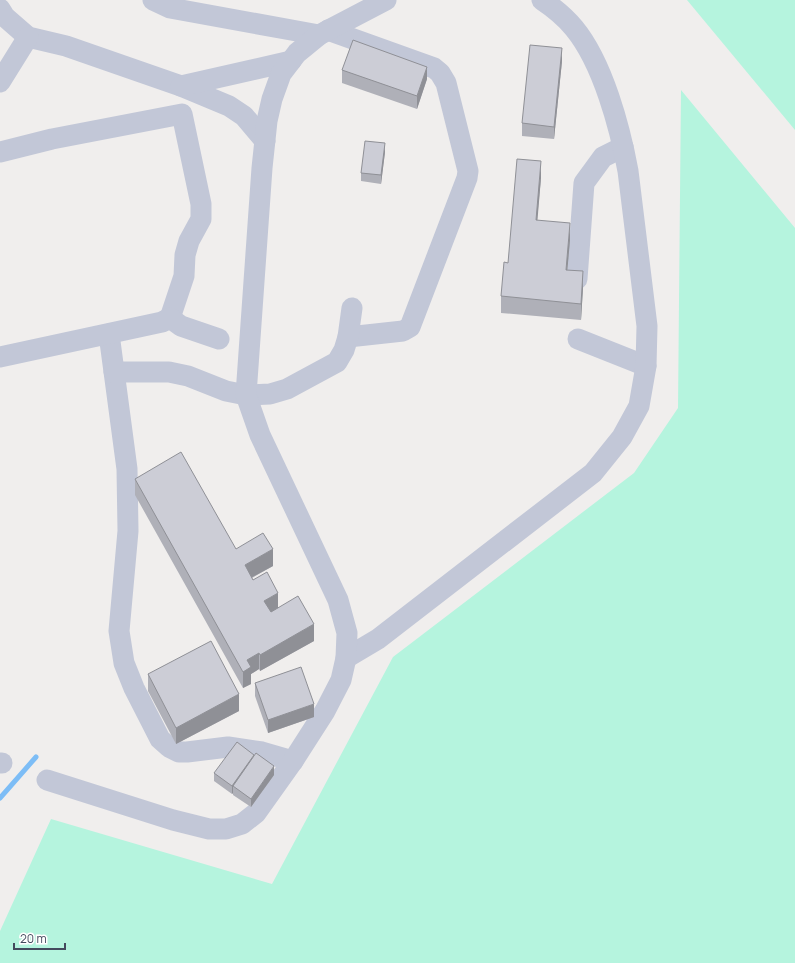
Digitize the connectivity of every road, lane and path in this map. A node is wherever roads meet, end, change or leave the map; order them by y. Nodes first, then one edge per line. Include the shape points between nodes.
1 (153, 0) edge
2 (386, 0) edge
3 (542, 0) edge
4 (0, 9) edge
5 (324, 32) junction
6 (28, 37) junction
7 (291, 61) junction
8 (0, 82) edge
9 (181, 86) junction
10 (265, 141) junction
11 (623, 147) junction
12 (0, 152) edge
13 (576, 280) edge
14 (352, 308) dead end
15 (170, 318) junction
16 (109, 334) junction
17 (348, 337) junction
18 (220, 339) dead end
19 (578, 339) dead end
20 (0, 357) edge
21 (646, 366) junction
22 (114, 372) junction
23 (246, 395) junction
24 (346, 658) junction
25 (293, 761) junction
26 (47, 780) dead end

1 - 5 street via 170,8
2 - 5 street
3 - 11 street via 575,28 594,59
4 - 6 street via 5,17
5 - 7 street
5 - 17 street via 434,68 440,73 446,83 468,171 410,327 403,331
6 - 8 street
6 - 9 street via 66,46
7 - 9 street
7 - 10 street via 281,74 272,99
9 - 10 street via 229,106 244,116
10 - 23 street
11 - 13 street via 603,157 584,183
11 - 21 street via 647,326
12 - 15 street via 52,139 182,114 201,204 201,219 187,248 184,276
14 - 17 street
15 - 16 street
15 - 18 street via 181,326
16 - 20 street
16 - 22 street
17 - 23 street via 344,350 336,362 287,388 270,394
19 - 21 street
21 - 24 street via 639,406 622,437 592,473 378,639
22 - 23 street via 168,372
22 - 25 street via 127,477 128,530 119,631 124,663 134,688 160,739 179,752 228,748 262,752
23 - 24 street via 260,434 338,600 347,633
24 - 25 street via 341,680 325,711
25 - 26 street via 256,813 242,824 226,829 209,829 173,820

